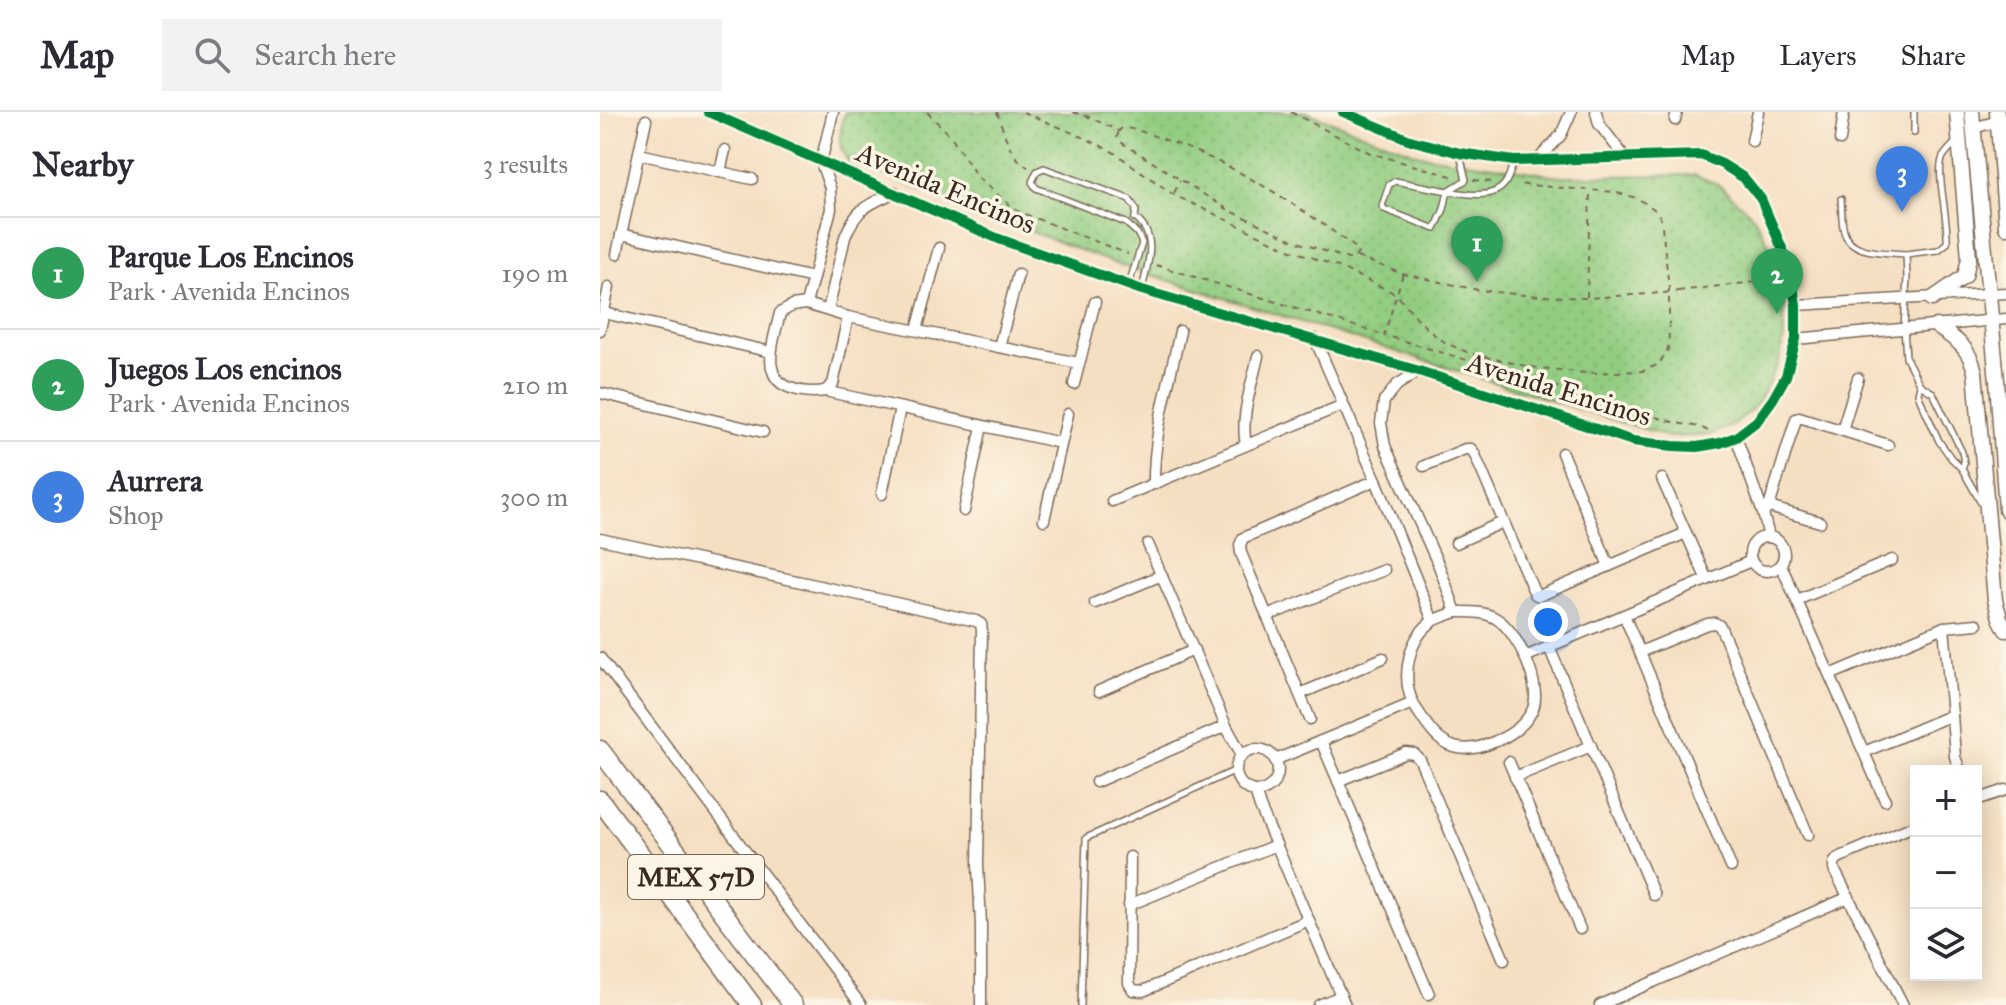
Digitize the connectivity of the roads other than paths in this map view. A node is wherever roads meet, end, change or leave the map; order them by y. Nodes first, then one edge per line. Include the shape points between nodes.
1 (708, 112) edge
2 (833, 112) edge
3 (1343, 112) edge
4 (1571, 112) edge
5 (1596, 112) edge
6 (1758, 112) edge
7 (1844, 112) edge
8 (1914, 112) edge
9 (1957, 112) edge
10 (1972, 112) edge
11 (2001, 118) edge
12 (646, 120) dead end
13 (1973, 128) junction
14 (1914, 133) dead end
15 (1959, 138) junction
16 (1840, 140) dead end
17 (1752, 141) dead end
18 (725, 150) dead end
19 (1460, 153) junction
20 (639, 154) junction
21 (1624, 156) junction
22 (1514, 161) junction
23 (1537, 161) junction
24 (821, 162) junction
25 (720, 172) junction
26 (752, 179) dead end
27 (1448, 191) junction
28 (895, 192) junction
29 (1841, 199) dead end
30 (1135, 218) junction
31 (1126, 223) junction
32 (2006, 227) edge
33 (621, 234) junction
34 (939, 248) dead end
35 (617, 254) dead end
36 (1906, 254) junction
37 (1018, 274) dead end
38 (813, 278) junction
39 (1128, 285) junction
40 (609, 287) dead end
41 (1142, 290) junction
42 (2006, 293) edge
43 (1989, 295) junction
44 (1932, 299) junction
45 (1905, 300) junction
46 (1095, 302) dead end
47 (806, 304) junction
48 (1796, 305) junction
49 (828, 310) junction
50 (604, 313) junction
51 (848, 317) junction
52 (1998, 320) edge
53 (1936, 326) junction
54 (1904, 328) junction
55 (600, 330) edge
56 (917, 330) junction
57 (1180, 331) dead end
58 (1315, 339) junction
59 (1796, 339) junction
60 (999, 347) junction
61 (771, 352) junction
62 (1258, 356) dead end
63 (1079, 363) junction
64 (1419, 371) junction
65 (1858, 378) dead end
66 (1074, 384) dead end
67 (1920, 385) junction
68 (825, 391) junction
69 (600, 393) edge
70 (1343, 405) junction
71 (900, 408) junction
72 (1068, 414) dead end
73 (982, 426) junction
74 (1842, 430) junction
75 (763, 432) dead end
76 (1736, 437) junction
77 (1061, 443) junction
78 (1246, 445) junction
79 (1888, 445) dead end
80 (1562, 453) dead end
81 (1424, 466) dead end
82 (1962, 469) junction
83 (1662, 479) dead end
84 (1376, 480) junction
85 (1154, 484) junction
86 (882, 494) dead end
87 (1112, 501) dead end
88 (1766, 510) junction
89 (2006, 510) edge
90 (964, 511) dead end
91 (1988, 516) junction
92 (1044, 520) dead end
93 (1503, 522) junction
94 (1820, 522) dead end
95 (1686, 533) junction
96 (1769, 537) junction
97 (600, 539) edge
98 (1456, 543) dead end
99 (1148, 544) dead end
100 (1892, 560) dead end
101 (1751, 561) junction
102 (1781, 565) junction
103 (1609, 566) junction
104 (1384, 570) dead end
105 (1162, 575) junction
106 (1707, 580) junction
107 (1797, 600) junction
108 (1095, 603) dead end
109 (1456, 612) junction
110 (1624, 615) junction
111 (1267, 616) junction
112 (1433, 621) junction
113 (1977, 624) dead end
114 (1944, 627) junction
115 (2006, 630) edge
116 (1549, 647) junction
117 (1194, 650) junction
118 (1640, 652) junction
119 (1525, 657) junction
120 (600, 658) edge
121 (1383, 658) dead end
122 (1830, 675) junction
123 (1099, 691) dead end
124 (1300, 694) junction
125 (1413, 703) junction
126 (1952, 715) junction
127 (1310, 719) dead end
128 (1226, 726) junction
129 (1321, 741) junction
130 (1591, 746) junction
131 (600, 750) edge
132 (1864, 752) junction
133 (1242, 755) junction
134 (1275, 760) junction
135 (1509, 762) dead end
136 (1958, 765) edge
137 (1236, 770) junction
138 (1515, 777) junction
139 (1338, 781) junction
140 (1096, 782) dead end
141 (2006, 790) edge
142 (1255, 791) junction
143 (1982, 798) edge
144 (600, 800) edge
145 (1885, 800) dead end
146 (1910, 828) edge
147 (1808, 835) dead end
148 (1276, 845) junction
149 (1130, 857) dead end
150 (1731, 867) dead end
151 (1654, 895) dead end
152 (1849, 897) junction
153 (1129, 905) junction
154 (1309, 920) junction
155 (1580, 929) dead end
156 (1504, 960) dead end
157 (1429, 994) dead end
158 (1343, 1000) edge
159 (752, 1005) edge
160 (793, 1005) edge
161 (861, 1005) edge
162 (981, 1005) edge
163 (1081, 1005) edge
164 (1319, 1005) edge
165 (1600, 1005) edge
166 (1903, 1005) edge

1 - 24 street, Avenida Encinos
2 - 24 street
3 - 19 street, Avenida Encinos via 1410,140
4 - 23 street via 1561,135
5 - 21 street
6 - 17 street
7 - 16 street
8 - 14 lane
9 - 15 main road
10 - 13 main road
11 - 13 street
11 - 32 main road
12 - 20 street
13 - 43 main road
15 - 36 lane via 1939,169 1947,243 1938,250
15 - 44 main road via 1969,258 1965,276
18 - 25 street
19 - 22 street, Avenida Encinos
19 - 27 lane via 1466,180
20 - 25 street
20 - 33 street
21 - 23 street, Avenida Encinos
21 - 48 street, Avenida Encinos via 1701,155 1744,178 1761,199 1782,246
22 - 23 street, Avenida Encinos
22 - 27 lane via 1506,183 1491,193
24 - 28 street, Avenida Encinos
24 - 38 street via 832,198
25 - 26 street
27 - 27 lane via 1395,181 1382,206 1435,229
28 - 39 street, Avenida Encinos via 999,239
28 - 49 street via 867,205 849,227
29 - 36 lane via 1850,243 1864,250
30 - 31 lane
30 - 31 lane via 1129,199 1044,168 1037,171 1032,182 1036,188
30 - 41 lane via 1149,236
31 - 39 lane via 1142,243
33 - 35 street
33 - 38 street
34 - 56 street
36 - 45 lane
37 - 60 street
38 - 47 street
39 - 41 street, Avenida Encinos
40 - 50 street
41 - 58 street, Avenida Encinos
42 - 43 street
43 - 44 street
43 - 52 main road
44 - 45 street
45 - 48 street
45 - 54 lane
46 - 63 street
47 - 49 street
47 - 61 street via 780,313
48 - 59 street, Avenida Encinos
49 - 51 street
50 - 55 street
50 - 61 street
51 - 56 street
51 - 68 street via 833,384
52 - 53 street
52 - 89 main road
53 - 54 street
53 - 91 main road via 1971,356
54 - 59 street
54 - 67 lane via 1906,358
56 - 60 street
57 - 85 street via 1157,438
58 - 64 street, Avenida Encinos
58 - 70 street
59 - 76 street, Avenida Encinos via 1773,399
60 - 63 street
61 - 68 street via 771,370 779,383 804,392
62 - 78 street via 1245,413
63 - 66 street
64 - 76 street, Avenida Encinos via 1633,441 1697,447
64 - 109 street via 1384,401 1381,423 1385,446
65 - 74 street
67 - 82 lane via 1919,396 1939,441
67 - 82 lane via 1933,393 1962,452
68 - 71 street
69 - 75 street
70 - 78 street
70 - 84 street
71 - 73 street
71 - 86 street
72 - 77 street
73 - 77 street
73 - 90 street
74 - 79 street
74 - 88 street via 1796,419
76 - 88 street
77 - 92 street
78 - 85 street
80 - 103 street
81 - 93 street via 1471,449
82 - 91 lane
83 - 95 street
84 - 111 street via 1243,538 1241,553
84 - 112 street
85 - 87 street
88 - 94 street
88 - 96 street
91 - 115 main road via 1995,600
93 - 98 street
93 - 103 street via 1535,594
95 - 103 street
95 - 106 street
96 - 101 street via 1753,544
96 - 102 street via 1784,549
97 - 162 street via 981,624
99 - 105 street
100 - 107 street
101 - 102 street via 1763,570
101 - 106 street
102 - 107 street
104 - 111 street
105 - 108 street
105 - 117 street
106 - 110 street
107 - 122 street
109 - 112 street
109 - 119 street via 1478,612 1498,620
110 - 116 street
110 - 118 street
111 - 124 street
112 - 125 street via 1409,658
113 - 114 street
114 - 122 street
114 - 126 street
116 - 119 street
116 - 130 street
117 - 123 street
117 - 128 street
118 - 147 street via 1707,624 1720,626
118 - 150 street
119 - 125 street via 1535,704 1513,733 1492,743 1455,747 1435,736
120 - 161 street
121 - 124 street
122 - 132 street
124 - 127 street
125 - 129 street
126 - 132 street
126 - 136 street
128 - 133 street
128 - 140 street
129 - 134 street
129 - 139 street
130 - 138 street
130 - 151 street
131 - 160 highway, MEX 57D
132 - 145 street
133 - 134 street via 1260,749
133 - 137 street
134 - 142 street via 1277,778
135 - 138 street
137 - 142 street via 1245,788
137 - 163 lane via 1086,838
138 - 155 street
139 - 156 street via 1406,753 1420,760
139 - 157 street
141 - 143 street
142 - 148 street
144 - 159 highway, MEX 57D
146 - 152 street via 1838,858 1834,869
148 - 153 street
148 - 154 street
149 - 153 street
152 - 165 street
152 - 166 street
153 - 154 street via 1129,983 1133,990 1143,991
154 - 158 street
158 - 164 street

